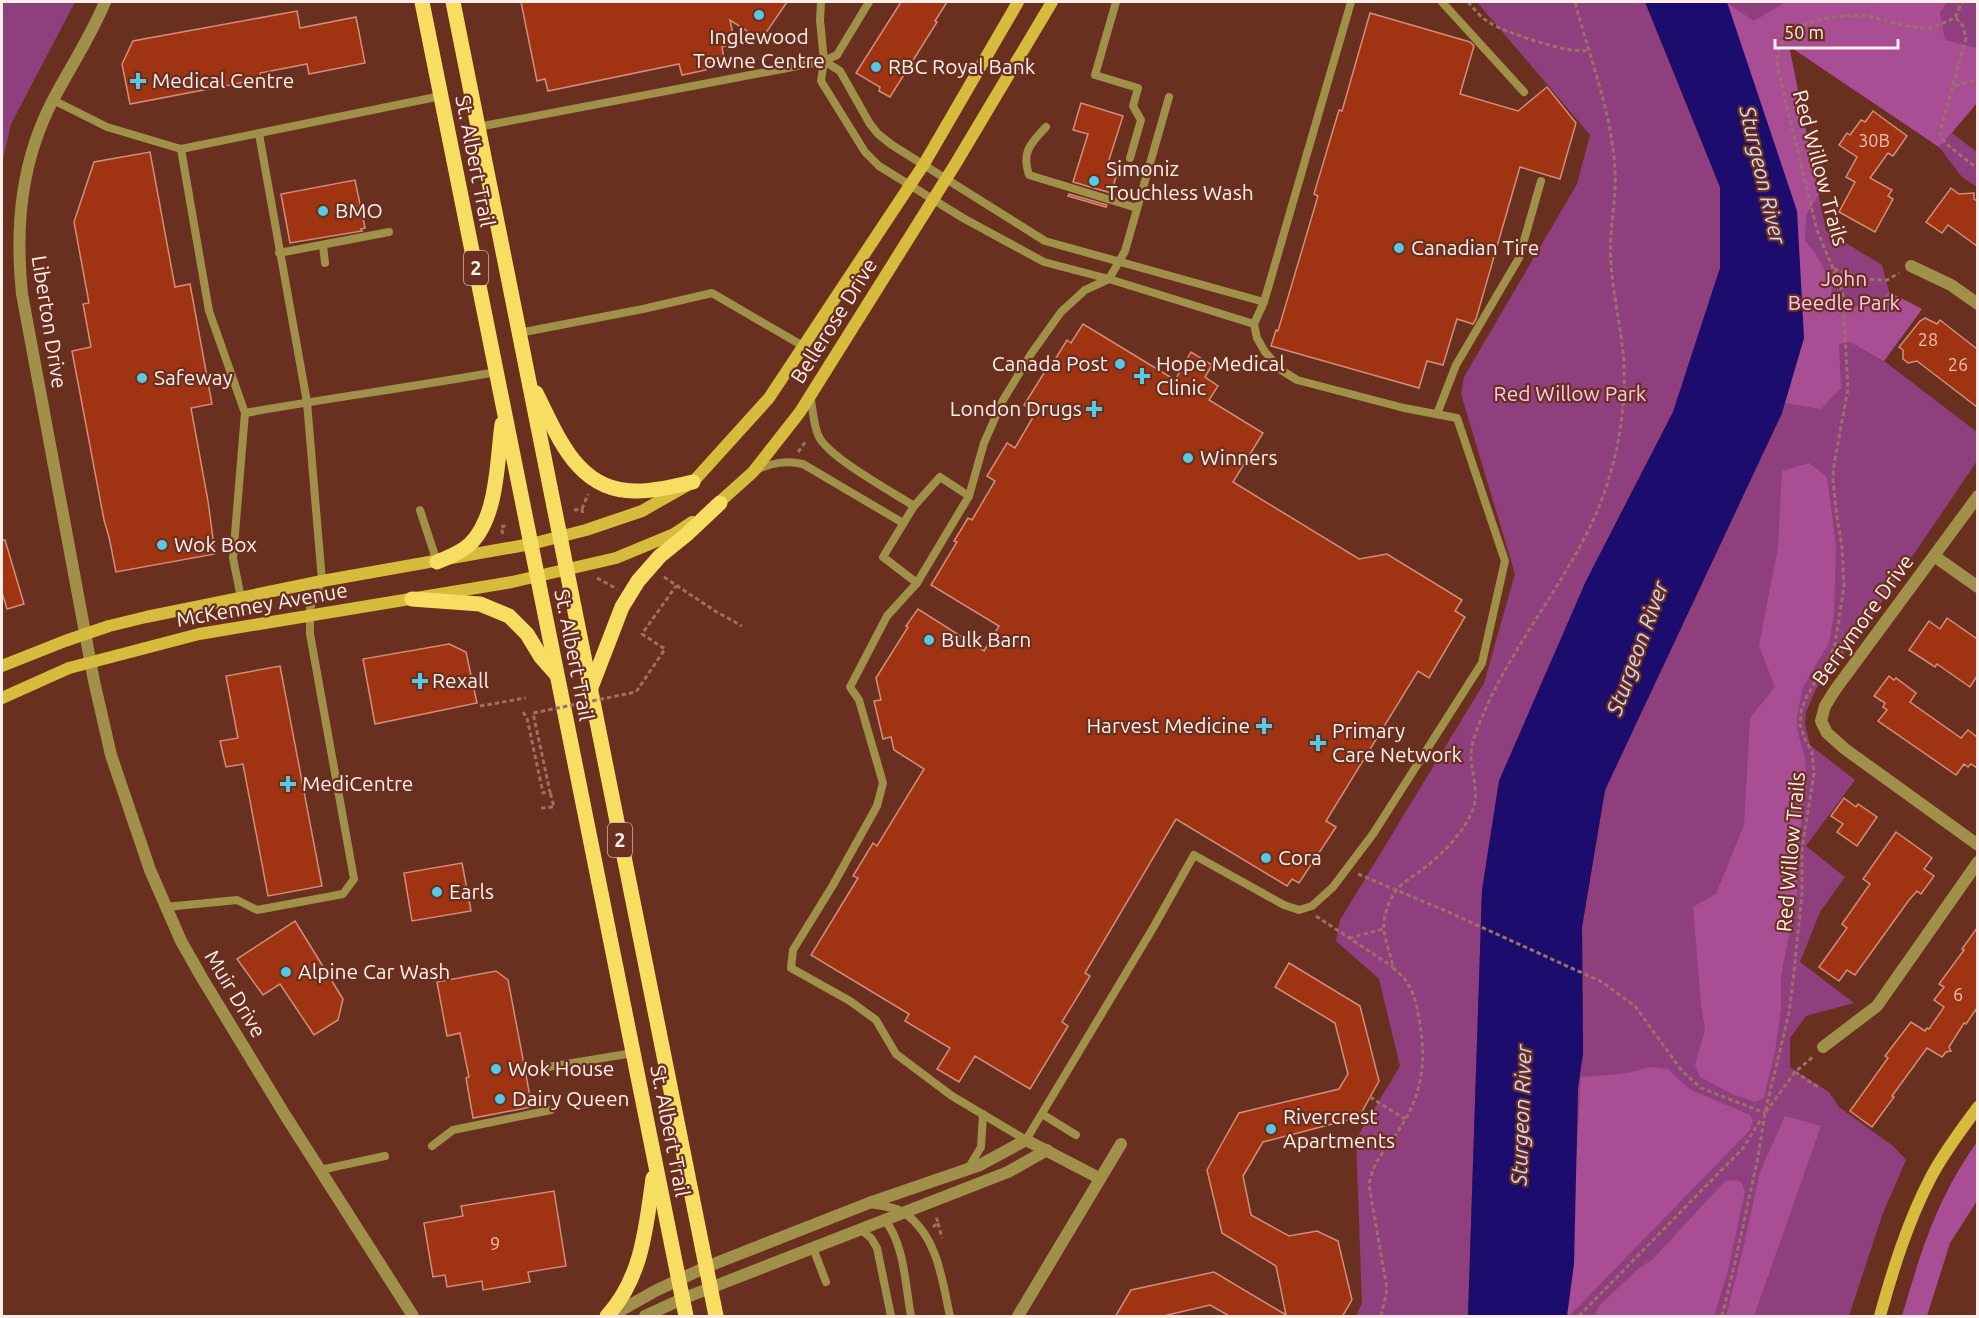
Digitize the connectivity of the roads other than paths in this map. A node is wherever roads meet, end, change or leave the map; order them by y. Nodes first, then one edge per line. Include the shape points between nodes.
1 (105, 2) edge
2 (422, 2) edge
3 (453, 2) edge
4 (821, 2) edge
5 (869, 2) edge
6 (1018, 2) edge
7 (1052, 2) edge
8 (1116, 2) edge
9 (1351, 2) edge
10 (1442, 2) edge
11 (824, 61) junction
12 (1524, 92) dead end
13 (441, 96) junction
14 (1168, 97) dead end
15 (52, 100) junction
16 (478, 127) junction
17 (1046, 127) dead end
18 (259, 134) junction
19 (181, 150) junction
20 (1130, 158) dead end
21 (924, 164) junction
22 (946, 178) junction
23 (1541, 181) dead end
24 (910, 185) junction
25 (933, 200) junction
26 (1137, 208) junction
27 (389, 232) dead end
28 (323, 244) junction
29 (279, 253) junction
30 (1118, 261) junction
31 (325, 262) dead end
32 (1911, 266) road end
33 (1109, 279) junction
34 (1263, 302) junction
35 (1977, 304) edge
36 (1254, 324) junction
37 (519, 333) junction
38 (803, 346) junction
39 (496, 372) junction
40 (528, 378) junction
41 (810, 395) junction
42 (307, 402) junction
43 (504, 412) junction
44 (245, 413) junction
45 (1437, 414) junction
46 (753, 472) junction
47 (693, 482) junction
48 (969, 496) junction
49 (1977, 496) edge
50 (720, 503) junction
51 (914, 506) junction
52 (420, 510) dead end
53 (903, 523) junction
54 (560, 537) junction
55 (531, 544) junction
56 (1934, 556) junction
57 (437, 562) junction
58 (566, 569) junction
59 (537, 577) junction
60 (322, 581) junction
61 (917, 582) junction
62 (1977, 587) edge
63 (241, 598) junction
64 (412, 599) junction
65 (309, 616) junction
66 (85, 635) junction
67 (90, 662) junction
68 (2, 666) edge
69 (557, 677) junction
70 (590, 690) junction
71 (2, 698) edge
72 (1977, 845) edge
73 (1977, 862) edge
74 (166, 907) junction
75 (1823, 1047) road end
76 (633, 1053) junction
77 (542, 1068) dead end
78 (1977, 1107) edge
79 (551, 1110) dead end
80 (983, 1114) junction
81 (1042, 1114) junction
82 (1076, 1135) dead end
83 (1026, 1140) junction
84 (1121, 1144) dead end
85 (432, 1146) dead end
86 (1047, 1150) junction
87 (385, 1156) dead end
88 (655, 1163) junction
89 (969, 1169) junction
90 (320, 1170) junction
91 (1099, 1178) junction
92 (869, 1203) junction
93 (905, 1212) junction
94 (885, 1220) junction
95 (861, 1230) junction
96 (813, 1248) junction
97 (706, 1268) junction
98 (678, 1280) junction
99 (826, 1282) dead end
100 (710, 1288) junction
101 (682, 1299) junction
102 (413, 1317) edge
103 (609, 1317) edge
104 (645, 1317) edge
105 (686, 1317) edge
106 (716, 1317) edge
107 (891, 1317) edge
108 (911, 1317) edge
109 (950, 1317) edge
110 (1018, 1317) edge
111 (1880, 1317) edge

1 - 15 street, Liberton Drive via 95,27
2 - 13 main road, St. Albert Trail / 2
3 - 16 main road, St. Albert Trail / 2
4 - 11 lane
5 - 11 lane via 837,55
6 - 21 main road, Bellerose Drive
7 - 22 main road, Bellerose Drive
8 - 20 lane via 1095,75 1138,88 1133,106 1141,120
9 - 34 lane
10 - 12 lane
11 - 16 lane
11 - 21 lane via 840,71 878,134
11 - 24 lane via 821,81 865,152 879,166
13 - 18 lane
13 - 39 main road, St. Albert Trail / 2
14 - 26 lane
15 - 19 lane via 107,127
15 - 66 street, Liberton Drive via 26,171 18,254
16 - 37 main road, St. Albert Trail / 2
17 - 26 lane via 1029,146 1025,164 1029,175
18 - 19 lane
18 - 29 lane
19 - 44 lane via 209,311
21 - 22 lane
21 - 24 main road, Bellerose Drive
22 - 25 main road, Bellerose Drive
22 - 30 lane via 1045,241
23 - 45 lane via 1519,258 1456,365
24 - 25 lane
24 - 38 main road, Bellerose Drive
25 - 33 lane via 1044,262
25 - 41 main road, Bellerose Drive
26 - 30 lane
27 - 28 lane
28 - 29 lane
28 - 31 lane
29 - 42 lane
30 - 33 lane
30 - 34 lane
32 - 35 street via 1952,285
33 - 36 lane
33 - 48 lane via 1085,290 1061,312 1031,354 1003,400 984,443
34 - 36 lane
36 - 45 lane via 1265,352 1281,370 1297,380
37 - 38 lane via 712,293
37 - 40 main road, St. Albert Trail / 2
38 - 47 main road, Bellerose Drive via 769,398
39 - 42 lane
39 - 43 main road, St. Albert Trail / 2
40 - 47 main road via 567,453 597,481 637,492
40 - 54 main road, St. Albert Trail / 2
41 - 46 main road, Bellerose Drive
41 - 51 lane via 820,439 834,454
42 - 44 lane
42 - 60 lane
43 - 55 main road, St. Albert Trail / 2
43 - 57 main road via 492,498 484,524 463,550
44 - 63 lane via 233,558
45 - 81 lane via 1457,418 1505,561 1482,663 1373,834 1333,887 1312,906 1299,910 1284,905 1194,855
46 - 50 main road, Bellerose Drive
46 - 53 lane via 779,462 803,464
47 - 54 main road, Bellerose Drive via 642,511
48 - 51 lane via 940,477
48 - 61 lane
49 - 56 street, Berrymore Drive
50 - 58 main road, Bellerose Drive via 674,534 616,558
50 - 70 main road via 638,581 622,607
51 - 53 lane
52 - 57 lane
53 - 61 lane via 883,557
54 - 55 main road, Bellerose Drive
54 - 58 main road, St. Albert Trail / 2
55 - 57 main road, McKenney Avenue
55 - 59 main road, St. Albert Trail / 2
56 - 62 street, Berrymore Drive
56 - 72 street, Berrymore Drive via 1835,690 1821,721 1827,733 1845,749
57 - 60 main road, McKenney Avenue
58 - 59 main road, Bellerose Drive
58 - 70 main road, St. Albert Trail / 2
59 - 64 main road, McKenney Avenue
59 - 69 main road, St. Albert Trail / 2
60 - 63 main road, McKenney Avenue
60 - 65 lane via 312,599
61 - 80 lane via 887,616 850,687 859,700 883,783 877,806 793,950 791,968 876,1020 896,1054
63 - 66 main road, McKenney Avenue via 146,617
64 - 65 main road, McKenney Avenue
64 - 69 main road via 480,604 509,616 528,634
65 - 67 main road, McKenney Avenue via 199,634
65 - 74 lane via 354,879 342,894 257,910 237,900
66 - 67 street, Liberton Drive
66 - 68 main road, McKenney Avenue
67 - 71 main road, McKenney Avenue
67 - 74 street, Muir Drive via 111,755
69 - 76 main road, St. Albert Trail / 2
70 - 97 main road, St. Albert Trail / 2
73 - 75 street via 1877,1006
74 - 90 street, Muir Drive via 202,978
76 - 77 lane
76 - 88 main road, St. Albert Trail / 2
78 - 111 main road via 1942,1158 1914,1213
79 - 85 lane via 453,1130
80 - 83 lane
80 - 89 lane via 981,1147
81 - 82 lane
81 - 83 lane
83 - 86 street
83 - 89 street
84 - 91 street
86 - 91 street
86 - 93 street via 1008,1172
87 - 90 lane
88 - 98 main road, St. Albert Trail / 2
88 - 103 main road via 638,1264
89 - 92 street
90 - 102 street, Muir Drive
91 - 110 street
92 - 93 lane
92 - 94 street
92 - 97 street
93 - 94 street
93 - 109 lane via 924,1233 938,1261
94 - 95 street
94 - 108 lane via 898,1242
95 - 96 street
95 - 107 lane via 877,1248
96 - 99 lane
96 - 100 street
97 - 98 street
97 - 100 main road, St. Albert Trail / 2
98 - 101 main road, St. Albert Trail / 2
98 - 103 street
100 - 101 street
100 - 106 main road, St. Albert Trail / 2
101 - 104 street
101 - 105 main road, St. Albert Trail / 2

